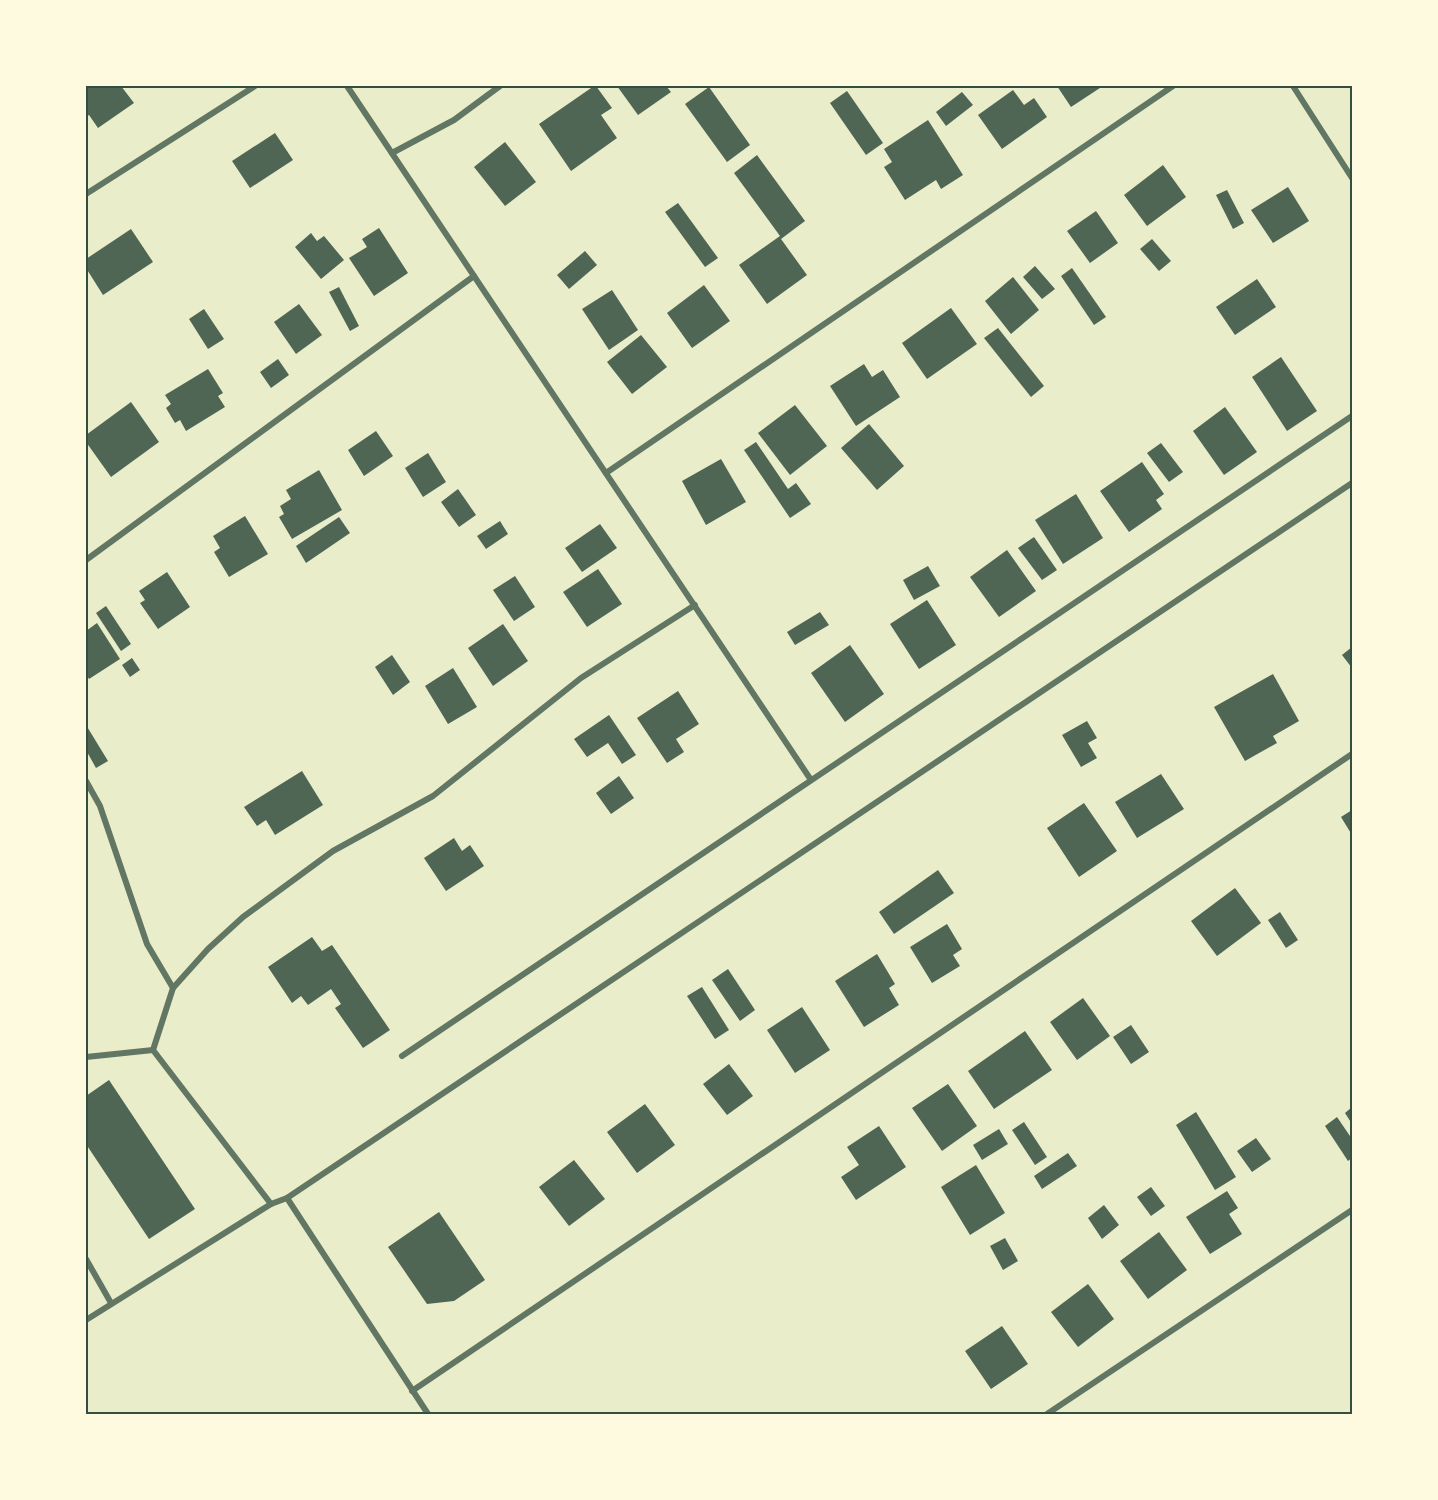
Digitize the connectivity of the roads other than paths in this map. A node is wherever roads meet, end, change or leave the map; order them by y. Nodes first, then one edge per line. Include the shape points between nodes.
1 (255, 86) edge
2 (347, 86) edge
3 (500, 86) edge
4 (1173, 86) edge
5 (1293, 86) edge
6 (392, 153) junction
7 (1353, 178) edge
8 (86, 194) edge
9 (474, 276) junction
10 (1353, 416) edge
11 (606, 473) junction
12 (1353, 483) edge
13 (86, 560) edge
14 (695, 605) junction
15 (1353, 754) edge
16 (811, 780) junction
17 (86, 781) edge
18 (173, 988) junction
19 (153, 1050) junction
20 (402, 1056) dead end
21 (86, 1057) edge
22 (287, 1198) junction
23 (271, 1204) junction
24 (1353, 1210) edge
25 (86, 1259) edge
26 (111, 1303) junction
27 (86, 1320) edge
28 (412, 1391) junction
29 (428, 1414) edge
30 (1047, 1414) edge

1 - 8 street
2 - 6 street
3 - 6 street via 454,120
4 - 11 street
5 - 7 street
6 - 9 street
9 - 11 street
9 - 13 street
10 - 16 street
11 - 14 street
12 - 22 street
14 - 16 street
14 - 18 street via 581,678 433,796 324,857 243,917
15 - 28 street
16 - 20 street
17 - 18 street via 100,806 147,944
18 - 19 street
19 - 21 street
19 - 23 street
22 - 23 street
22 - 28 street
23 - 26 street
24 - 30 street
25 - 26 street
26 - 27 street
28 - 29 street

